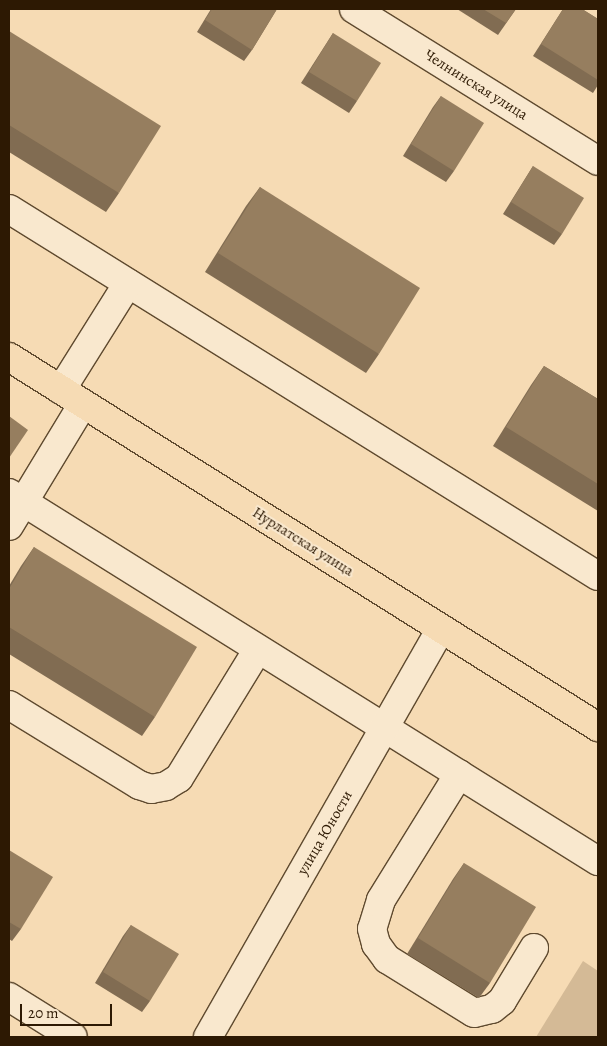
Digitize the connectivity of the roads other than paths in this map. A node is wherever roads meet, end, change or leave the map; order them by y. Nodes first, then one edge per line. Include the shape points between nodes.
1 (354, 9) edge
2 (598, 161) edge
3 (9, 208) edge
4 (128, 283) junction
5 (9, 357) edge
6 (72, 397) junction
7 (16, 498) edge
8 (9, 526) edge
9 (598, 576) edge
10 (441, 629) junction
11 (258, 648) junction
12 (9, 705) edge
13 (597, 724) edge
14 (385, 728) junction
15 (459, 774) junction
16 (598, 861) edge
17 (534, 948) dead end
18 (9, 997) edge
19 (73, 1037) edge
20 (208, 1037) edge

1 - 2 street, Челнинская улица
3 - 4 street
4 - 6 street
4 - 9 street
5 - 6 main road, Нурлатская улица
6 - 7 street
6 - 10 main road, Нурлатская улица
7 - 8 street
7 - 11 street
10 - 13 main road, Нурлатская улица
10 - 14 street, улица Юности
11 - 12 street via 179,778 166,786 150,789 139,785
11 - 14 street
14 - 15 street
14 - 20 street, улица Юности
15 - 16 street
15 - 17 street via 381,900 372,929 376,944 387,959 474,1013 492,1009 502,1000
18 - 19 street

